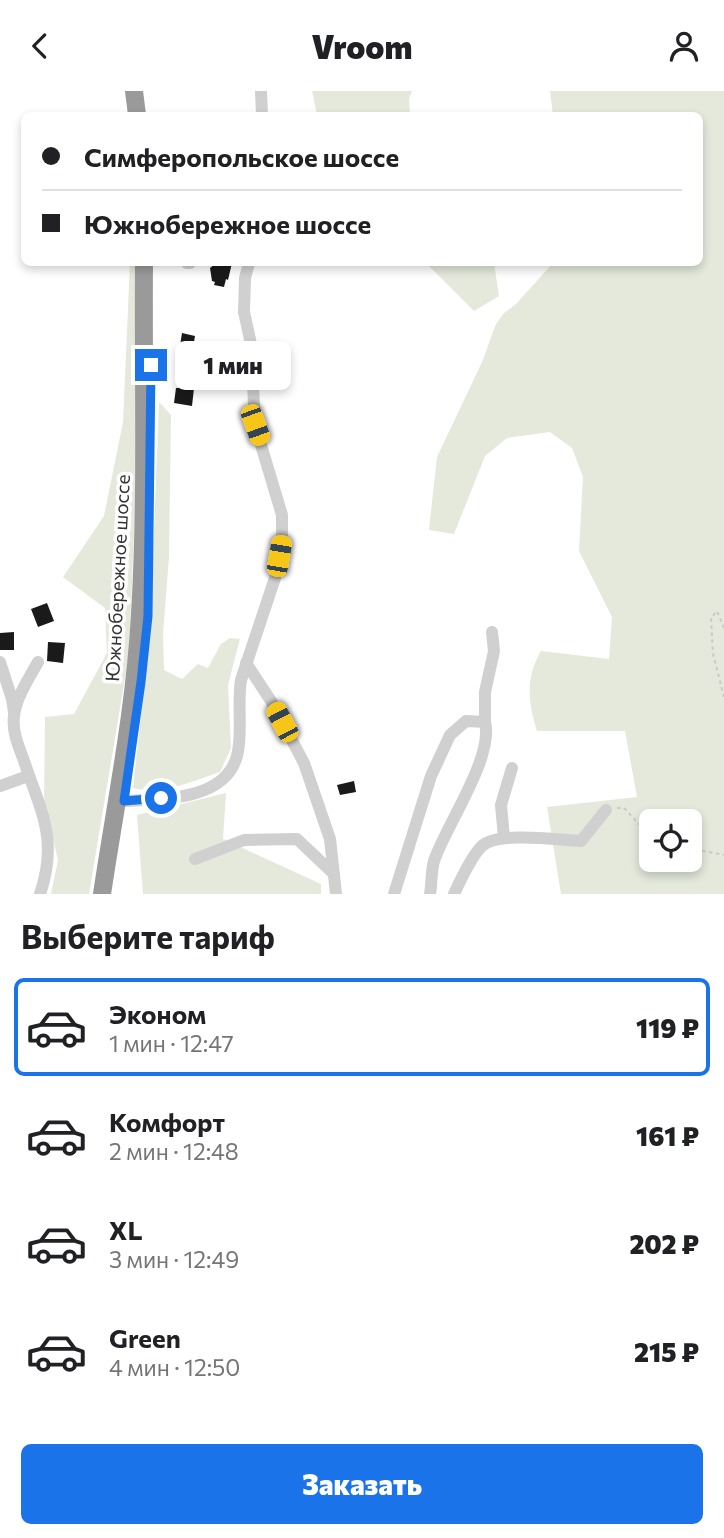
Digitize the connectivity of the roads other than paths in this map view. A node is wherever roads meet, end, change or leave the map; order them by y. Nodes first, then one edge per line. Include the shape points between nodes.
1 (137, 91) edge
2 (261, 91) edge
3 (142, 112) edge
4 (262, 112) edge
5 (144, 266) edge
6 (151, 266) edge
7 (248, 266) edge
8 (492, 632) dead end
9 (0, 662) edge
10 (38, 662) dead end
11 (246, 663) junction
12 (14, 713) junction
13 (485, 722) junction
14 (512, 768) dead end
15 (28, 776) junction
16 (0, 786) edge
17 (124, 801) junction
18 (606, 810) road end
19 (504, 838) junction
20 (195, 859) dead end
21 (334, 874) junction
22 (40, 894) edge
23 (102, 894) edge
24 (110, 894) edge
25 (336, 894) edge
26 (394, 894) edge
27 (430, 894) edge
28 (454, 894) edge

1 - 3 highway
2 - 4 street
5 - 23 highway, Южнобережное шоссе via 140,615
6 - 17 highway, Южнобережное шоссе via 148,616
7 - 11 street via 244,312 251,344 255,425 282,515 282,540 277,572
8 - 13 street
9 - 12 street
10 - 12 street
11 - 17 street via 238,697 238,754 226,776 195,793
11 - 21 street via 304,763 330,839
12 - 15 street
13 - 26 street via 466,721 450,735 431,776
13 - 27 street via 483,750 433,863
14 - 19 street via 501,806
15 - 16 street
15 - 22 street via 40,801 49,853
17 - 24 highway, Южнобережное шоссе
18 - 19 street via 581,841
19 - 28 street via 483,845
20 - 21 street via 244,840 297,839
21 - 25 street

